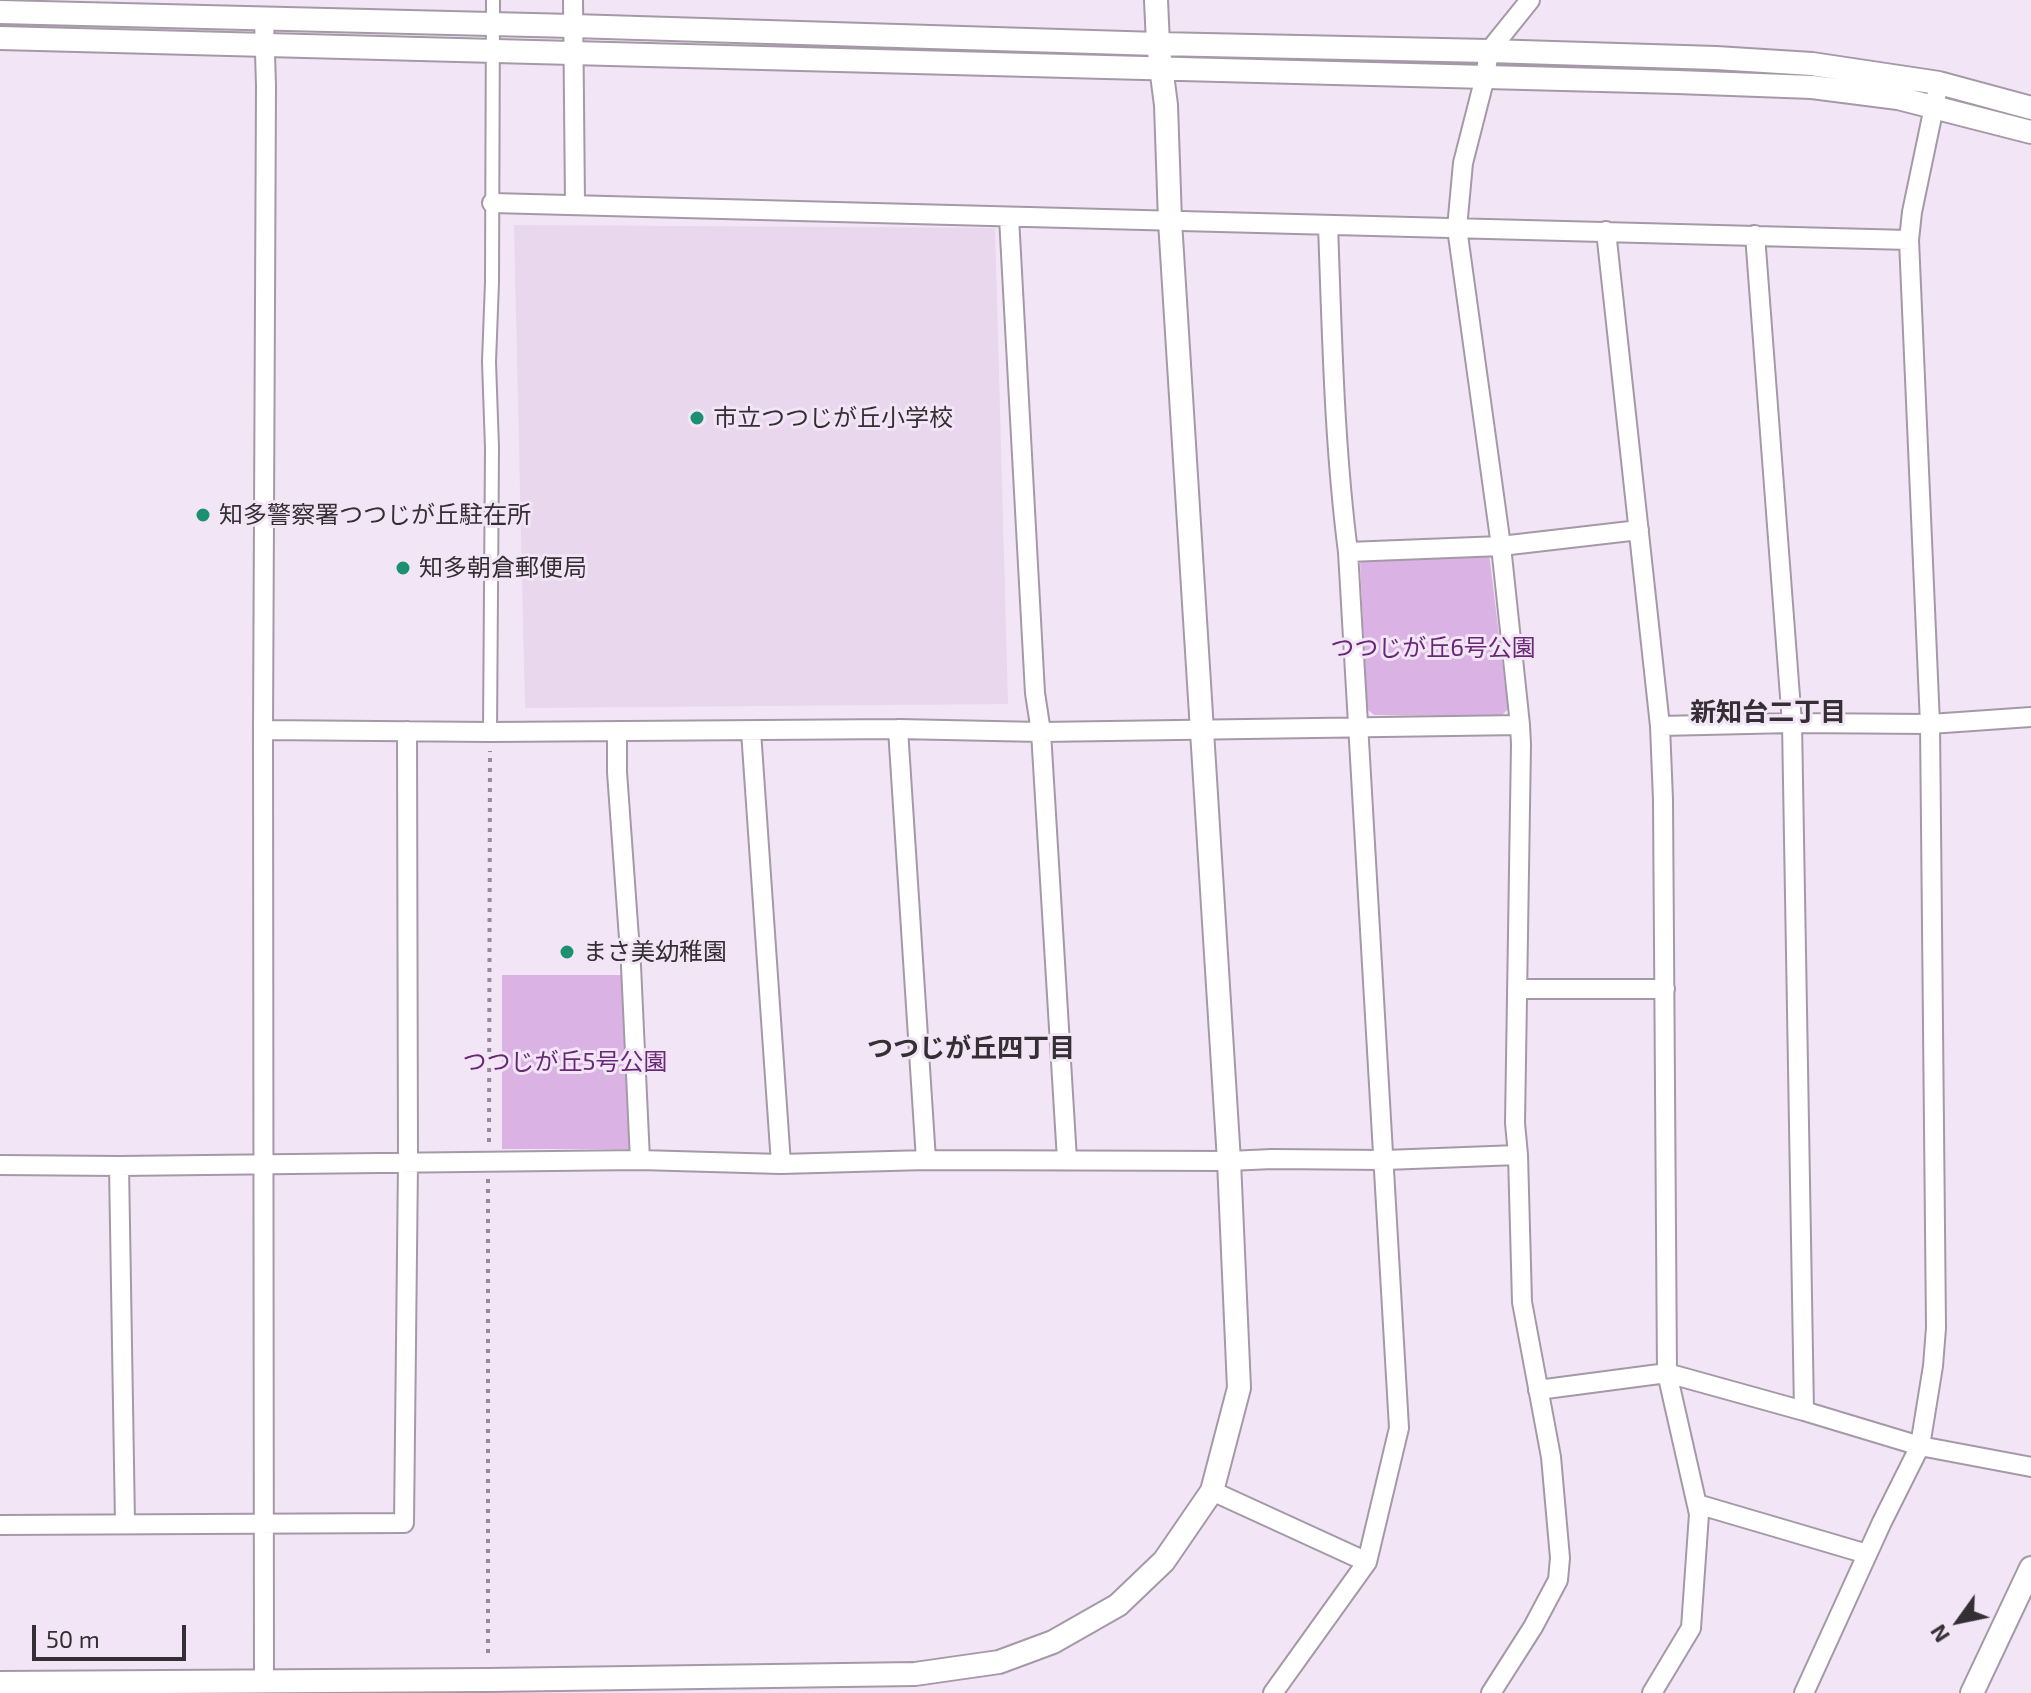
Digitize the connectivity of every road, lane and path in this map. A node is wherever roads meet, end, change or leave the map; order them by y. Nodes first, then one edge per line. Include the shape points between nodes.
1 (493, 0) edge
2 (573, 0) edge
3 (1156, 0) edge
4 (1530, 0) edge
5 (0, 12) edge
6 (264, 19) junction
7 (493, 24) junction
8 (573, 26) junction
9 (0, 38) edge
10 (265, 44) junction
11 (1158, 44) junction
12 (493, 50) junction
13 (1489, 51) junction
14 (574, 53) junction
15 (1161, 68) junction
16 (1485, 77) junction
17 (1939, 83) junction
18 (1934, 107) junction
19 (2031, 108) edge
20 (2031, 132) edge
21 (492, 203) junction
22 (575, 204) junction
23 (1009, 217) junction
24 (1170, 221) junction
25 (1328, 225) junction
26 (1457, 228) junction
27 (1606, 231) junction
28 (1755, 235) junction
29 (1909, 240) junction
30 (1639, 530) junction
31 (1501, 546) junction
32 (1348, 552) junction
33 (2031, 717) edge
34 (1792, 723) junction
35 (1930, 724) junction
36 (1520, 725) junction
37 (1660, 726) junction
38 (1359, 728) junction
39 (898, 729) junction
40 (263, 730) junction
41 (1201, 730) junction
42 (407, 731) junction
43 (617, 731) junction
44 (751, 731) junction
45 (490, 732) junction
46 (1041, 732) junction
47 (1517, 989) junction
48 (1665, 989) junction
49 (1518, 1155) junction
50 (640, 1160) junction
51 (926, 1160) junction
52 (1067, 1160) junction
53 (1385, 1160) junction
54 (1229, 1161) junction
55 (488, 1162) junction
56 (408, 1163) junction
57 (264, 1164) junction
58 (781, 1164) junction
59 (0, 1165) edge
60 (119, 1166) junction
61 (1667, 1373) junction
62 (1538, 1390) junction
63 (1804, 1411) junction
64 (1920, 1446) junction
65 (2031, 1467) edge
66 (1212, 1491) junction
67 (1697, 1504) junction
68 (125, 1523) junction
69 (262, 1523) junction
70 (0, 1525) edge
71 (1867, 1554) junction
72 (1367, 1562) junction
73 (2031, 1568) edge
74 (488, 1657) dead end
75 (264, 1682) junction
76 (0, 1683) edge
77 (487, 1686) edge
78 (1273, 1693) edge
79 (1491, 1693) edge
80 (1652, 1693) edge
81 (1804, 1693) edge
82 (1972, 1693) edge

1 - 7 street
2 - 8 street
3 - 11 street
4 - 13 street
5 - 6 street
6 - 7 street
6 - 10 street
7 - 8 street
7 - 12 street
8 - 11 street
8 - 14 street
9 - 10 street
10 - 12 street
10 - 40 street
11 - 13 street
11 - 15 street
12 - 14 street
12 - 21 street
13 - 16 street
13 - 17 street via 1812,64
14 - 15 street
14 - 22 street
15 - 16 street
15 - 24 street
16 - 18 street via 1812,87
16 - 26 street via 1463,163
17 - 18 street
17 - 19 street
18 - 20 street
18 - 29 street
21 - 22 street
21 - 45 street
22 - 23 street
23 - 24 street
23 - 46 street
24 - 25 street
24 - 41 street
25 - 26 street
25 - 32 street via 1332,360
26 - 27 street
26 - 31 street
27 - 28 street
27 - 30 street
28 - 29 street
28 - 34 street
29 - 35 street
30 - 31 street
30 - 37 street
31 - 32 street
31 - 36 street
32 - 38 street
33 - 35 street
34 - 35 street
34 - 37 street
34 - 63 street
35 - 64 street via 1936,1328
36 - 38 street
36 - 47 street
37 - 48 street
38 - 41 street
38 - 53 street
39 - 44 street
39 - 46 street
39 - 51 street
40 - 42 street
40 - 57 street
41 - 46 street
41 - 54 street
42 - 45 street
42 - 56 street
43 - 44 street
43 - 45 street
43 - 50 street
44 - 58 street
45 - 55 path
46 - 52 street
47 - 48 street
47 - 49 street
48 - 61 street
49 - 53 street
49 - 62 street via 1522,1302
50 - 55 street
50 - 58 street
51 - 52 street
51 - 58 street
52 - 54 street
53 - 54 street
53 - 72 street via 1399,1428
54 - 66 street via 1239,1388
55 - 56 street
55 - 74 path
56 - 57 street
56 - 69 street via 404,1523
57 - 60 street
57 - 69 street
59 - 60 street
60 - 68 street
61 - 62 street
61 - 63 street
61 - 67 street
62 - 79 street via 1551,1457 1560,1569 1533,1627
63 - 64 street
64 - 65 street
64 - 71 street
66 - 72 street
66 - 77 street via 1164,1561 1118,1605 1053,1642 999,1662 915,1674
67 - 71 street
67 - 80 street via 1691,1628
68 - 69 street
68 - 70 street
69 - 75 street
71 - 81 street
72 - 78 street
73 - 82 street
75 - 76 street
75 - 77 street

